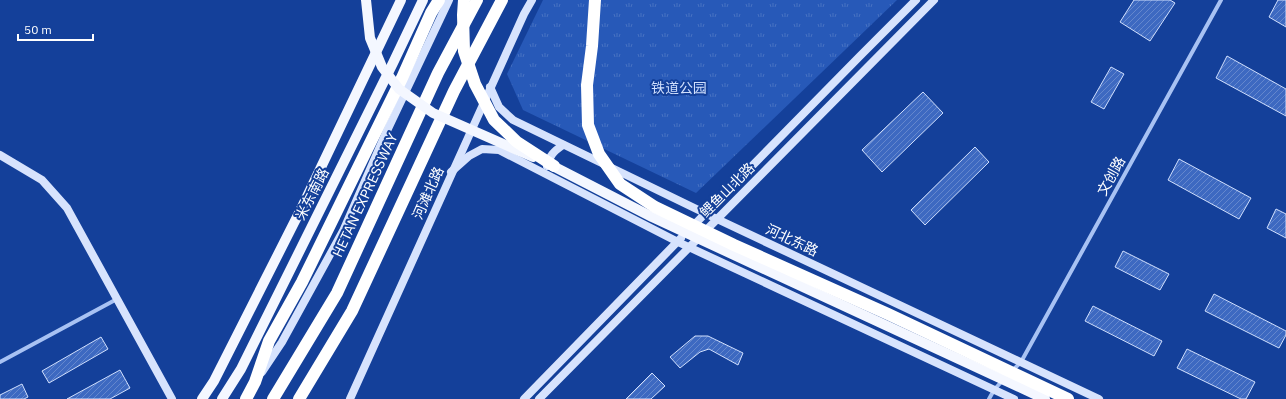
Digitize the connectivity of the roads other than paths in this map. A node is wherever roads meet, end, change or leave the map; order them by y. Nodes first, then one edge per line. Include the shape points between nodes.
1 (366, 0) edge
2 (402, 0) edge
3 (423, 0) edge
4 (439, 0) edge
5 (450, 0) edge
6 (464, 0) edge
7 (477, 0) edge
8 (502, 0) edge
9 (532, 0) edge
10 (595, 0) edge
11 (916, 0) edge
12 (934, 0) edge
13 (1220, 0) edge
14 (490, 87) junction
15 (563, 145) junction
16 (0, 155) edge
17 (551, 170) junction
18 (451, 172) junction
19 (705, 214) junction
20 (717, 219) junction
21 (678, 242) junction
22 (689, 247) junction
23 (117, 298) junction
24 (0, 362) edge
25 (1021, 362) junction
26 (254, 382) junction
27 (994, 390) junction
28 (172, 399) edge
29 (202, 399) edge
30 (222, 399) edge
31 (246, 399) edge
32 (273, 399) edge
33 (299, 399) edge
34 (350, 399) edge
35 (524, 399) edge
36 (539, 399) edge
37 (989, 399) edge
38 (1014, 399) edge
39 (1045, 399) edge
40 (1068, 399) edge
41 (1099, 399) edge

1 - 17 main road, bridge via 370,38 382,67 399,89 433,113
2 - 29 main road, 米东南路 via 302,207 214,381
3 - 30 main road, 米东南路 via 241,369
4 - 26 highway via 302,282 270,341
5 - 26 main road via 385,135 343,231 282,342
6 - 17 highway, bridge via 464,51 475,84 494,120
7 - 32 highway, HETAN EXPRESSWAY via 438,73 336,293
8 - 33 highway via 454,91 352,311
9 - 14 main road, 河滩北路
10 - 40 highway, bridge via 587,85 588,125 599,154 620,184 655,207 734,245
11 - 19 main road, 鲤鱼山北路
12 - 20 main road, 鲤鱼山北路
13 - 25 street, 文创路
14 - 15 main road, 河北东路 via 499,107 513,120
14 - 18 main road, 河滩北路
15 - 17 main road via 553,152 548,160 547,168
15 - 19 main road, 河北东路
16 - 23 main road via 42,180 67,208
17 - 18 main road via 499,150 482,149 469,156
17 - 21 main road
17 - 39 main road, bridge
18 - 34 main road, 河滩北路
19 - 20 main road, 河北东路
19 - 21 main road, 鲤鱼山北路
20 - 22 main road, 鲤鱼山北路
20 - 25 main road, 河北东路
21 - 22 main road
21 - 35 main road, 鲤鱼山北路
22 - 27 main road
22 - 36 main road, 鲤鱼山北路
23 - 24 street
23 - 28 main road
25 - 27 street, 文创路
25 - 41 main road, 河北东路
26 - 31 highway
27 - 37 street, 文创路
27 - 38 main road

